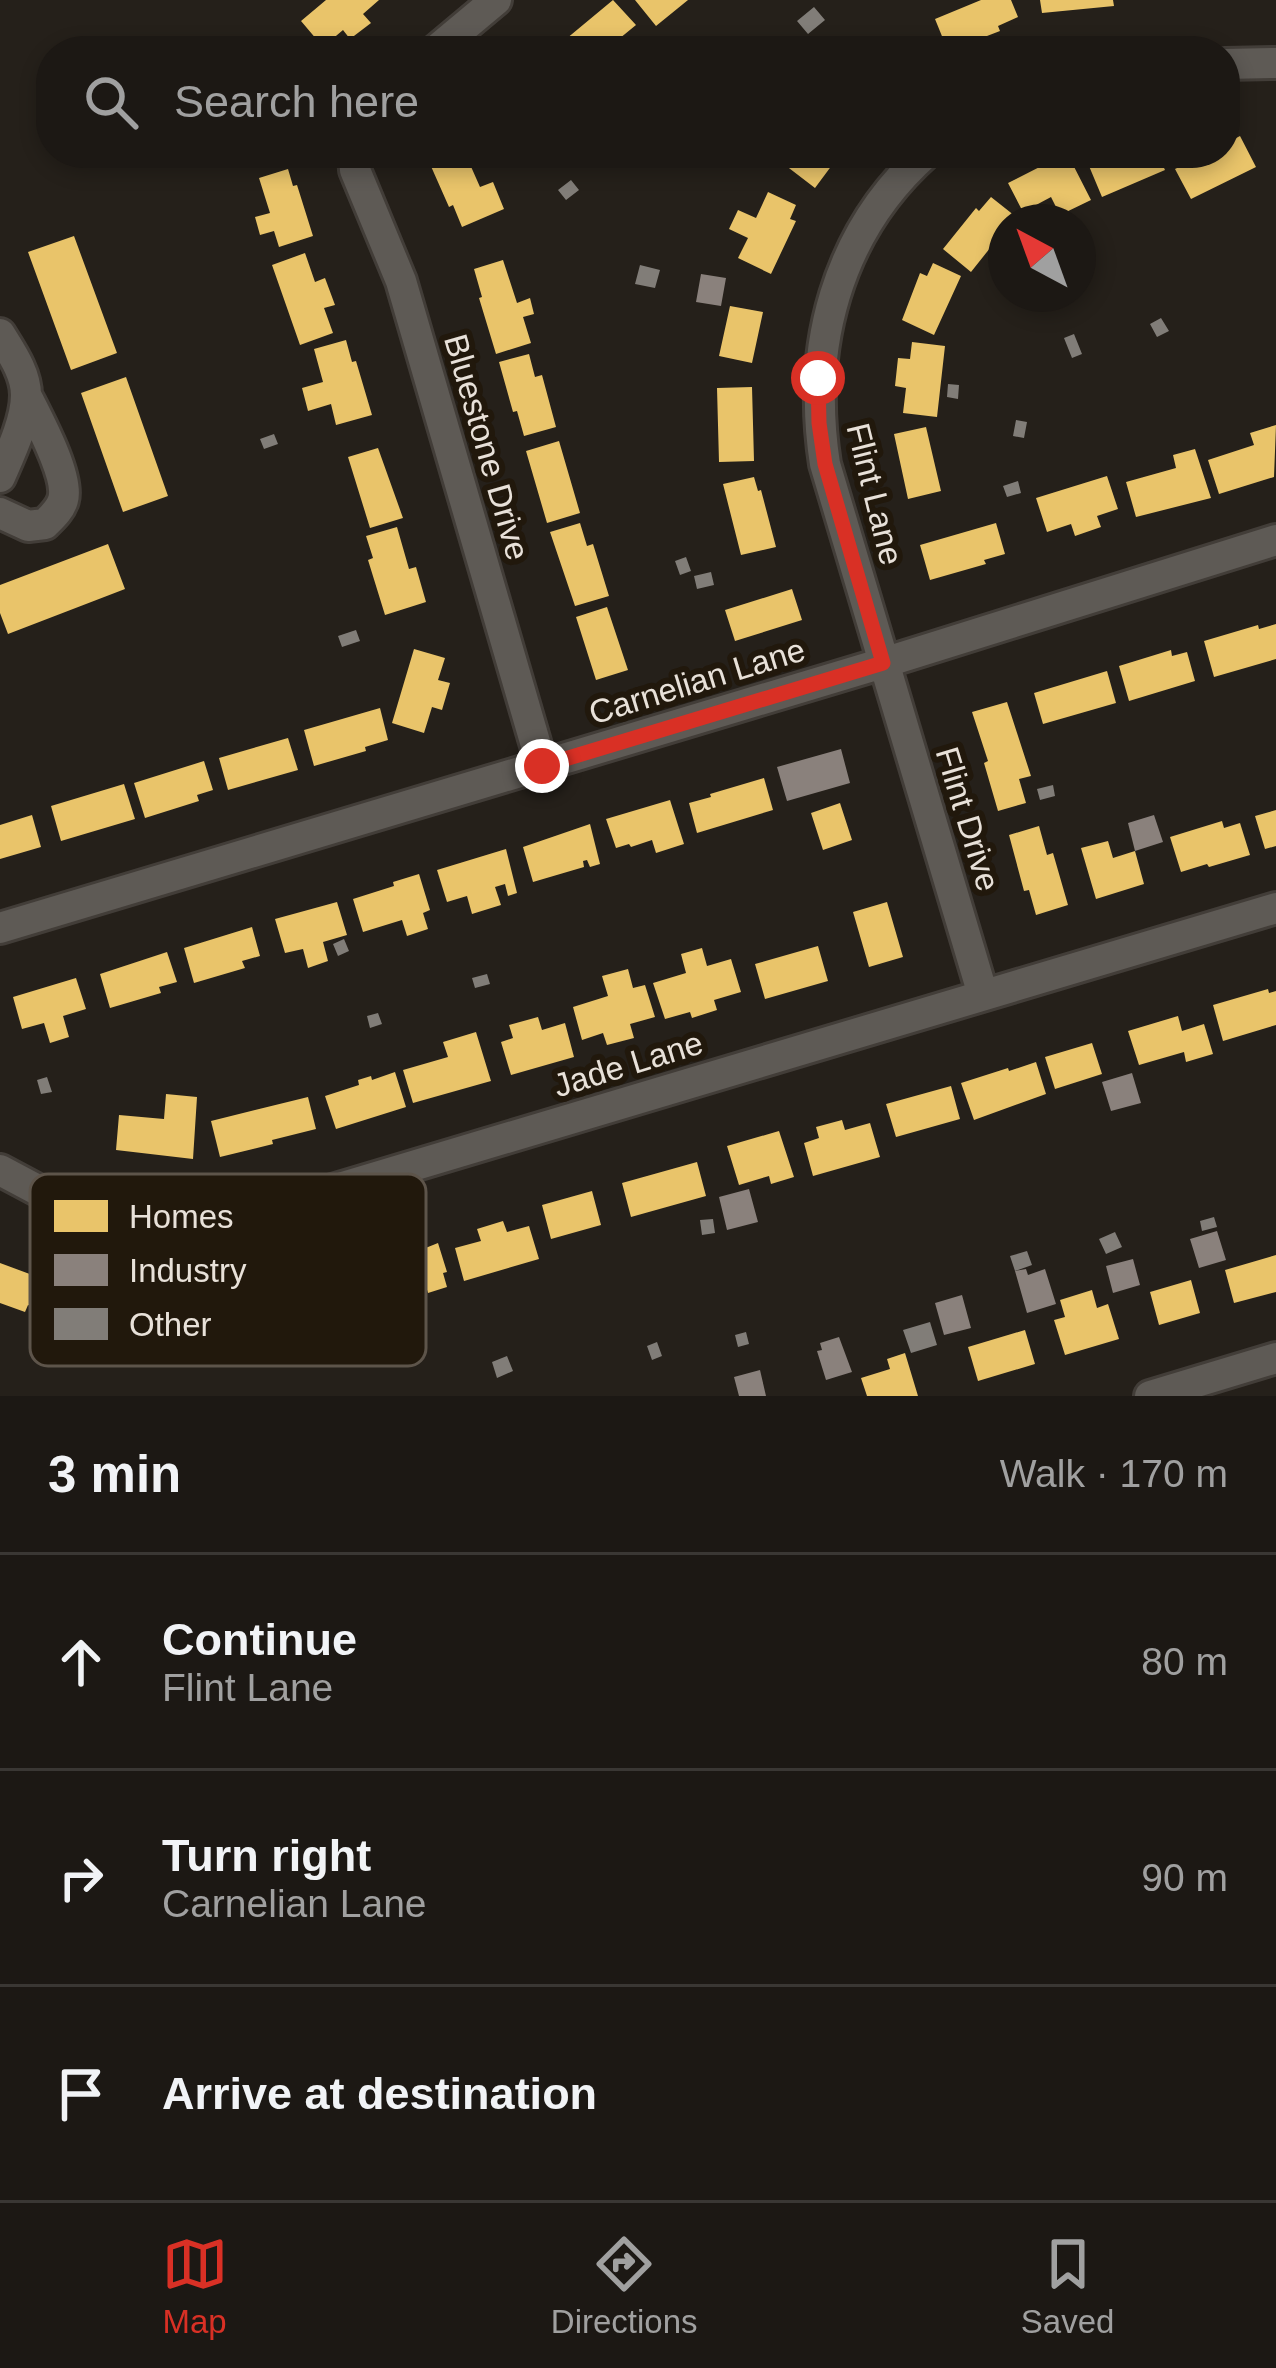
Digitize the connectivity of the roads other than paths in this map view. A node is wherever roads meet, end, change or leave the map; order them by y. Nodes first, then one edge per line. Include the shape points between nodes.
1 (496, 0) edge
2 (453, 36) edge
3 (1276, 63) edge
4 (1240, 64) edge
5 (355, 168) edge
6 (909, 168) edge
7 (0, 334) edge
8 (26, 395) junction
9 (0, 477) edge
10 (0, 513) edge
11 (1276, 540) edge
12 (883, 663) junction
13 (542, 766) junction
14 (1276, 908) edge
15 (0, 928) edge
16 (983, 995) junction
17 (0, 1171) edge
18 (386, 1174) edge
19 (30, 1186) edge
20 (1276, 1358) edge
21 (1150, 1396) edge

1 - 2 street
3 - 4 street
5 - 13 street, Bluestone Drive via 401,281
6 - 12 street, Flint Lane via 858,238 839,280 818,378 825,464
7 - 8 street
8 - 9 street
8 - 10 street via 49,439 63,502 45,524
11 - 12 street, Carnelian Lane
12 - 13 street, Carnelian Lane
12 - 16 street, Flint Drive
13 - 15 street, Carnelian Lane
14 - 16 street, Jade Lane
16 - 18 street, Jade Lane
17 - 19 street, Jade Lane
20 - 21 street

